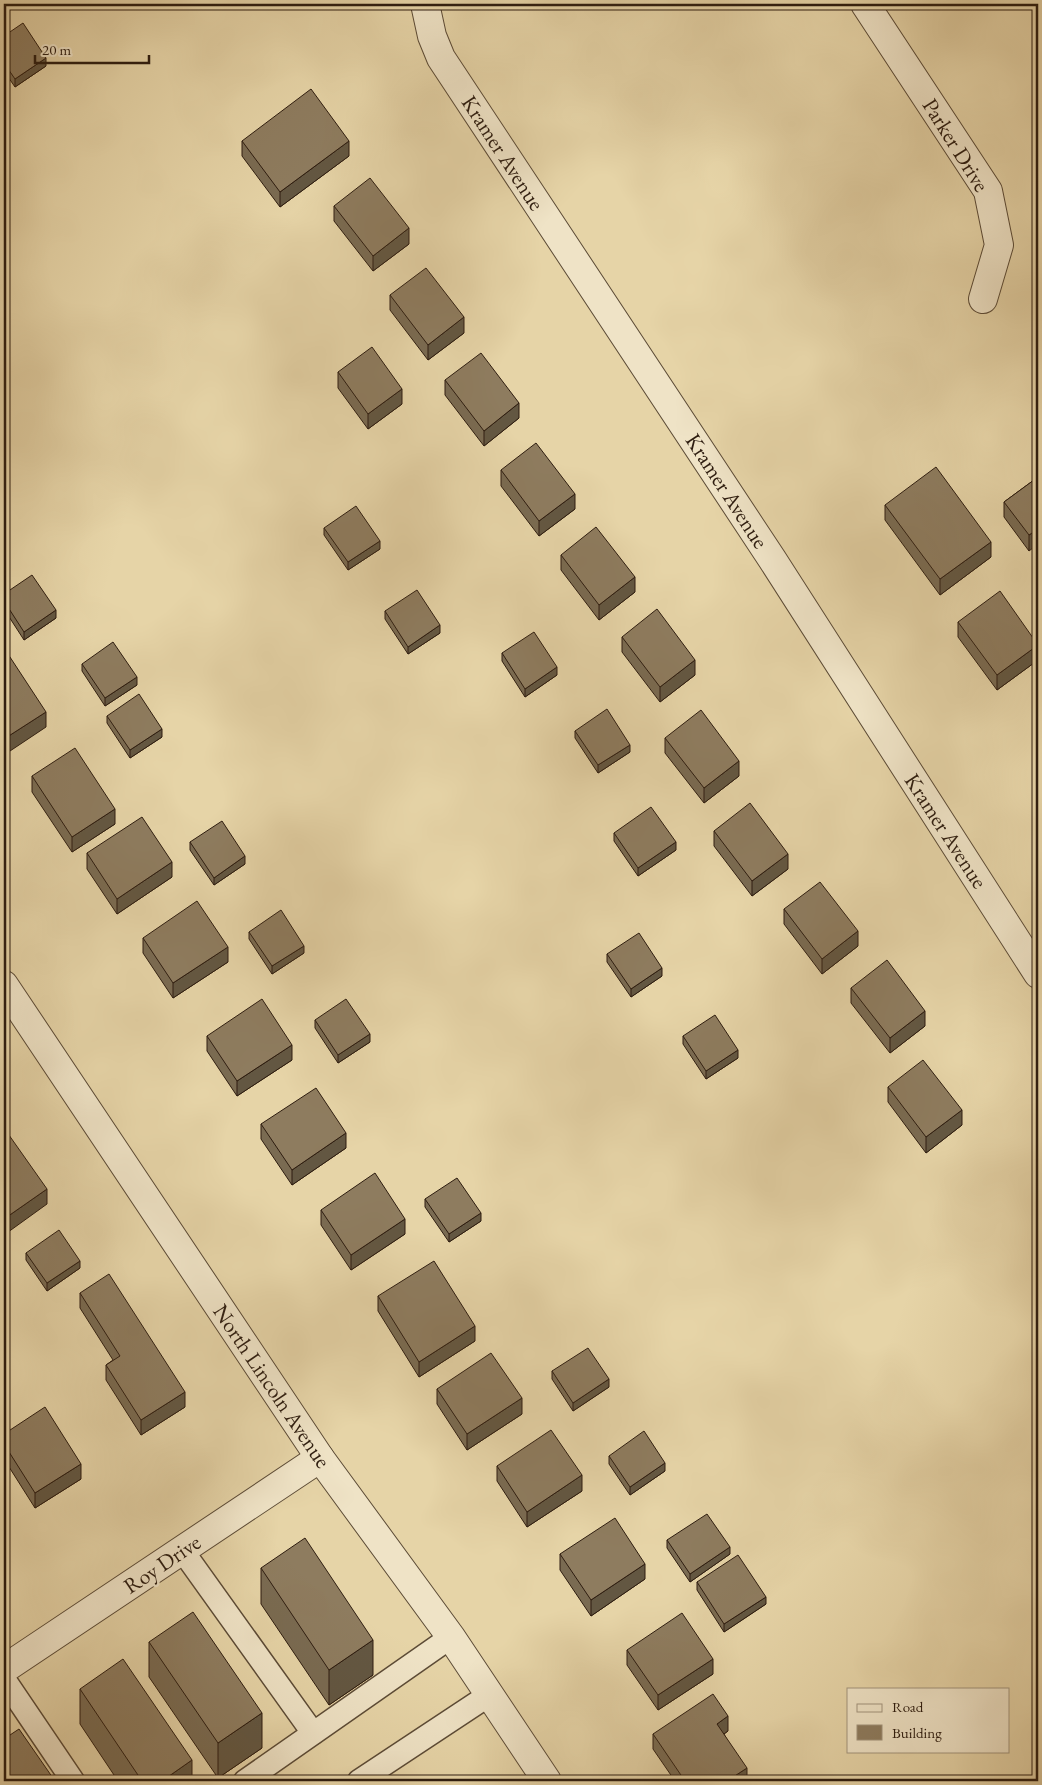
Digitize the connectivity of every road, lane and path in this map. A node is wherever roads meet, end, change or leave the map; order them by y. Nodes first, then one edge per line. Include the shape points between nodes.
1 (425, 4) edge
2 (864, 4) edge
3 (983, 300) dead end
4 (1038, 974) edge
5 (8, 1001) edge
6 (320, 1458) junction
7 (182, 1550) junction
8 (452, 1637) junction
9 (4, 1669) edge
10 (4, 1679) edge
11 (489, 1695) junction
12 (313, 1733) junction
13 (73, 1781) edge
14 (245, 1781) edge
15 (359, 1781) edge
16 (547, 1781) edge

1 - 4 street, Kramer Avenue via 432,36 445,65 772,559
2 - 3 street, Parker Drive via 988,191 999,245
5 - 6 street, North Lincoln Avenue
6 - 7 street, Roy Drive
6 - 8 street, North Lincoln Avenue
7 - 9 street, Roy Drive
7 - 12 lane
8 - 11 street, North Lincoln Avenue
8 - 12 lane
10 - 13 lane
11 - 15 lane
11 - 16 street, North Lincoln Avenue
12 - 14 lane

